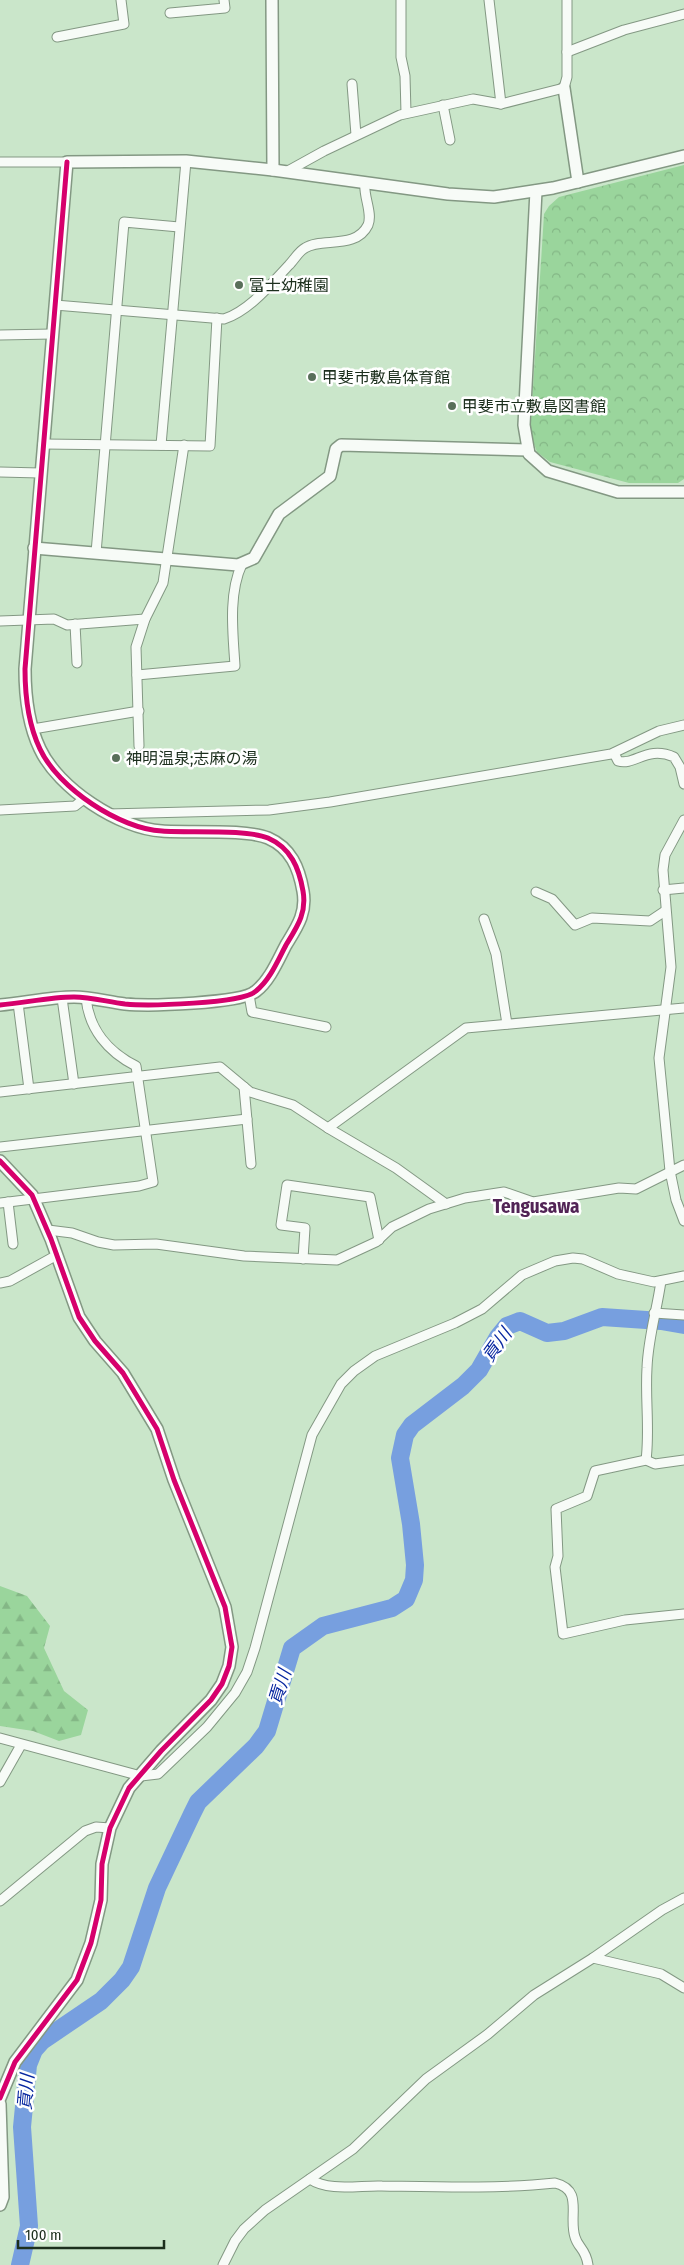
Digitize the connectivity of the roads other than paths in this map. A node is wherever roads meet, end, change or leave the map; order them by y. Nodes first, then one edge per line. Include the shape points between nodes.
1 (121, 0) edge
2 (224, 0) edge
3 (272, 0) edge
4 (401, 0) edge
5 (489, 0) edge
6 (567, 0) edge
7 (170, 14) dead end
8 (684, 14) edge
9 (58, 37) dead end
10 (568, 52) junction
11 (352, 84) dead end
12 (564, 88) junction
13 (501, 104) junction
14 (443, 105) junction
15 (406, 113) junction
16 (356, 135) junction
17 (450, 140) dead end
18 (684, 156) edge
19 (186, 161) junction
20 (0, 162) edge
21 (67, 162) junction
22 (273, 170) junction
23 (286, 172) junction
24 (578, 182) junction
25 (365, 183) junction
26 (536, 191) junction
27 (179, 227) junction
28 (55, 305) junction
29 (117, 310) junction
30 (172, 315) junction
31 (217, 318) junction
32 (52, 334) junction
33 (0, 335) edge
34 (43, 444) junction
35 (105, 444) junction
36 (162, 445) junction
37 (184, 445) junction
38 (528, 450) junction
39 (0, 472) edge
40 (40, 472) junction
41 (684, 492) edge
42 (34, 548) junction
43 (96, 553) junction
44 (166, 559) junction
45 (242, 564) junction
46 (145, 619) junction
47 (28, 620) junction
48 (0, 621) edge
49 (75, 624) junction
50 (77, 663) dead end
51 (137, 675) junction
52 (139, 711) junction
53 (684, 725) edge
54 (33, 729) junction
55 (140, 746) dead end
56 (614, 752) junction
57 (684, 784) edge
58 (85, 798) junction
59 (0, 810) edge
60 (108, 814) junction
61 (684, 820) edge
62 (684, 888) edge
63 (663, 890) junction
64 (536, 892) dead end
65 (665, 911) junction
66 (484, 919) dead end
67 (248, 995) junction
68 (62, 998) junction
69 (86, 998) junction
70 (18, 1003) junction
71 (0, 1005) edge
72 (684, 1008) edge
73 (664, 1011) junction
74 (507, 1024) junction
75 (326, 1027) dead end
76 (138, 1076) junction
77 (74, 1084) junction
78 (244, 1087) junction
79 (28, 1089) junction
80 (0, 1092) edge
81 (247, 1119) junction
82 (328, 1128) junction
83 (146, 1131) junction
84 (0, 1147) edge
85 (0, 1161) edge
86 (251, 1164) dead end
87 (684, 1165) edge
88 (670, 1171) junction
89 (34, 1199) junction
90 (4, 1202) edge
91 (446, 1204) junction
92 (684, 1220) edge
93 (48, 1230) junction
94 (379, 1240) junction
95 (13, 1244) dead end
96 (56, 1255) junction
97 (304, 1259) junction
98 (684, 1276) edge
99 (661, 1281) junction
100 (0, 1283) edge
101 (654, 1313) junction
102 (684, 1315) edge
103 (646, 1460) junction
104 (684, 1460) edge
105 (684, 1614) edge
106 (0, 1738) edge
107 (21, 1744) junction
108 (141, 1776) junction
109 (0, 1782) edge
110 (110, 1828) junction
111 (684, 1898) edge
112 (0, 1901) edge
113 (593, 1958) junction
114 (684, 1988) edge
115 (0, 2098) edge
116 (0, 2104) edge
117 (1, 2127) edge
118 (310, 2179) junction
119 (0, 2205) edge
120 (223, 2265) edge
121 (588, 2265) edge

1 - 9 street via 124,24
2 - 7 street via 225,8
3 - 22 street
4 - 15 street
5 - 13 street
6 - 10 street
8 - 10 street via 624,30
10 - 12 street
11 - 16 street
12 - 13 street
12 - 24 street
13 - 14 street via 473,99
14 - 15 street
14 - 17 street
15 - 16 street
16 - 23 street
18 - 24 street
19 - 21 street
19 - 22 street
19 - 27 street
20 - 21 street
21 - 28 street
22 - 23 street
23 - 25 street
24 - 26 street
25 - 26 street via 470,197
25 - 31 street via 369,215 368,224 362,232 346,240 305,247 235,316
26 - 38 street via 524,425
27 - 29 street via 124,222
27 - 30 street
28 - 29 street
28 - 32 street
29 - 30 street
29 - 35 street
30 - 31 street
30 - 36 street
31 - 37 street via 210,446
32 - 33 street
32 - 34 street
34 - 35 street
34 - 40 street
35 - 36 street
35 - 43 street
36 - 37 street
37 - 44 street
38 - 41 street via 548,471 598,486 633,493
38 - 45 street via 341,445 336,449 330,476 278,514 254,558
39 - 40 street
40 - 42 street
42 - 43 street
42 - 47 street
43 - 44 street
44 - 45 street
44 - 46 street via 163,583
45 - 51 street via 234,596 235,666
46 - 49 street
46 - 51 street via 136,647
47 - 48 street
47 - 49 street via 54,619 67,625
47 - 54 street via 26,701
49 - 50 street
51 - 52 street
52 - 54 street
52 - 55 street
53 - 56 street via 659,731
54 - 58 street via 40,750 52,768
56 - 57 street via 618,761 624,762 649,754 674,757
56 - 60 street via 269,810
58 - 59 street via 75,806
58 - 60 street
60 - 67 street via 146,830 250,834 267,838 282,846 292,858 299,872 305,903 301,919 266,979 256,992
61 - 63 street via 665,854
62 - 63 street
63 - 65 street
64 - 65 street via 552,899 575,925 592,918 650,921
65 - 73 street via 670,967
66 - 74 street via 496,954
67 - 69 street via 226,1000 152,1004
67 - 75 street via 252,1012
68 - 69 street
68 - 70 street
68 - 77 street
69 - 76 street via 95,1031 136,1066
70 - 71 street
70 - 79 street
72 - 73 street
73 - 74 street
73 - 88 street via 659,1058
74 - 82 street via 466,1028
76 - 77 street
76 - 78 street via 220,1066
76 - 83 street
77 - 79 street
78 - 81 street
78 - 82 street via 250,1092 293,1105
79 - 80 street
81 - 83 street
81 - 86 street
82 - 91 street via 396,1168
83 - 84 street
83 - 89 street via 153,1182
85 - 89 street
87 - 88 street
88 - 91 street via 636,1189 619,1188 533,1202 504,1192 488,1193
88 - 92 street
89 - 90 street
89 - 93 street
90 - 95 street
91 - 94 street via 392,1227
93 - 96 street
93 - 97 street via 114,1245 156,1244 244,1256
94 - 97 street via 337,1260
94 - 97 street via 370,1197 287,1184 281,1225 305,1228
96 - 100 street via 10,1281
96 - 108 street via 79,1317 123,1373 157,1429 225,1607 230,1629 232,1647 222,1684
98 - 99 street
99 - 101 street
99 - 108 street via 635,1278 583,1259 555,1261 522,1275 482,1309 375,1356 354,1371 342,1384 312,1435 247,1672 235,1693 207,1727 158,1774
101 - 102 street
101 - 103 street via 647,1368
103 - 104 street via 654,1464
103 - 105 street via 596,1471 587,1496 556,1509 558,1556 555,1567 563,1634 626,1620
106 - 107 street
107 - 108 street
107 - 109 street
108 - 110 street via 129,1788
110 - 112 street via 96,1827 85,1831
110 - 115 street via 102,1864 101,1900 91,1943 76,1980 16,2062
111 - 113 street
113 - 114 street via 661,1974
113 - 118 street via 534,1995 488,2034 426,2079 353,2149
116 - 117 street
117 - 119 street via 3,2197
118 - 120 street via 244,2229
118 - 121 street via 322,2184 357,2187 564,2185 572,2196 575,2239 583,2248

